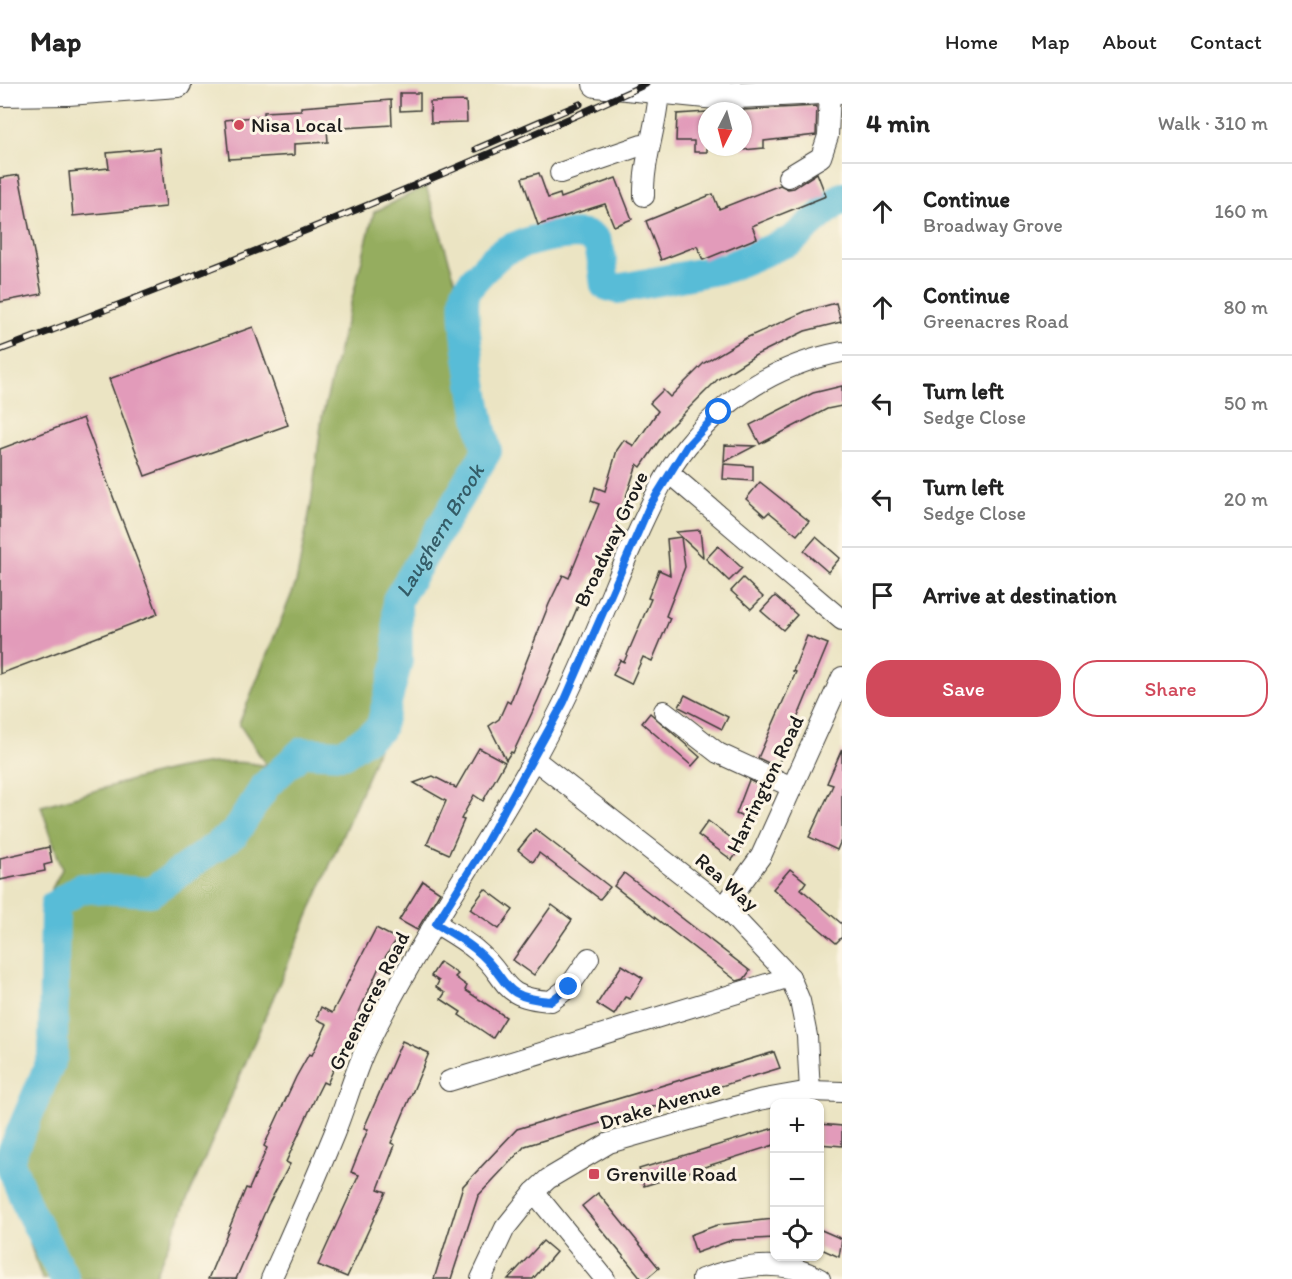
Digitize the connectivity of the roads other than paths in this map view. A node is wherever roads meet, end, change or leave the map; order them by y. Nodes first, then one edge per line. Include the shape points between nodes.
1 (178, 84) edge
2 (596, 84) edge
3 (836, 90) edge
4 (659, 91) junction
5 (0, 93) edge
6 (650, 146) junction
7 (560, 173) dead end
8 (788, 177) dead end
9 (644, 196) dead end
10 (842, 352) edge
11 (669, 473) junction
12 (842, 620) edge
13 (842, 677) edge
14 (664, 711) dead end
15 (534, 759) junction
16 (792, 787) junction
17 (724, 906) junction
18 (436, 924) junction
19 (589, 958) dead end
20 (790, 977) junction
21 (449, 1081) dead end
22 (810, 1091) junction
23 (842, 1092) edge
24 (534, 1192) junction
25 (271, 1279) edge
26 (481, 1279) edge
27 (606, 1279) edge
28 (702, 1279) edge
29 (820, 1279) edge

1 - 5 main road
2 - 4 main road
3 - 4 main road via 716,96
3 - 8 street via 822,157
4 - 6 street
6 - 7 street via 642,145
6 - 9 street via 643,171
10 - 11 street, Broadway Grove via 776,373 741,392 687,446
11 - 12 street
11 - 15 street, Broadway Grove via 649,507 564,702
13 - 16 street, Harrington Road
14 - 16 street via 718,753
15 - 17 street, Rea Way
15 - 18 street, Greenacres Road
16 - 17 street, Harrington Road via 761,856
17 - 20 street, Rea Way
18 - 19 street via 478,951 508,988 527,999 551,1001 569,987
18 - 25 street, Greenacres Road via 365,1051
20 - 21 street
20 - 22 street, Rea Way via 807,1036
22 - 23 street, Drake Avenue
22 - 24 street, Drake Avenue via 759,1100 609,1143 548,1179
24 - 26 street, Drake Avenue via 505,1228
24 - 27 street
28 - 29 street via 727,1269 786,1266

